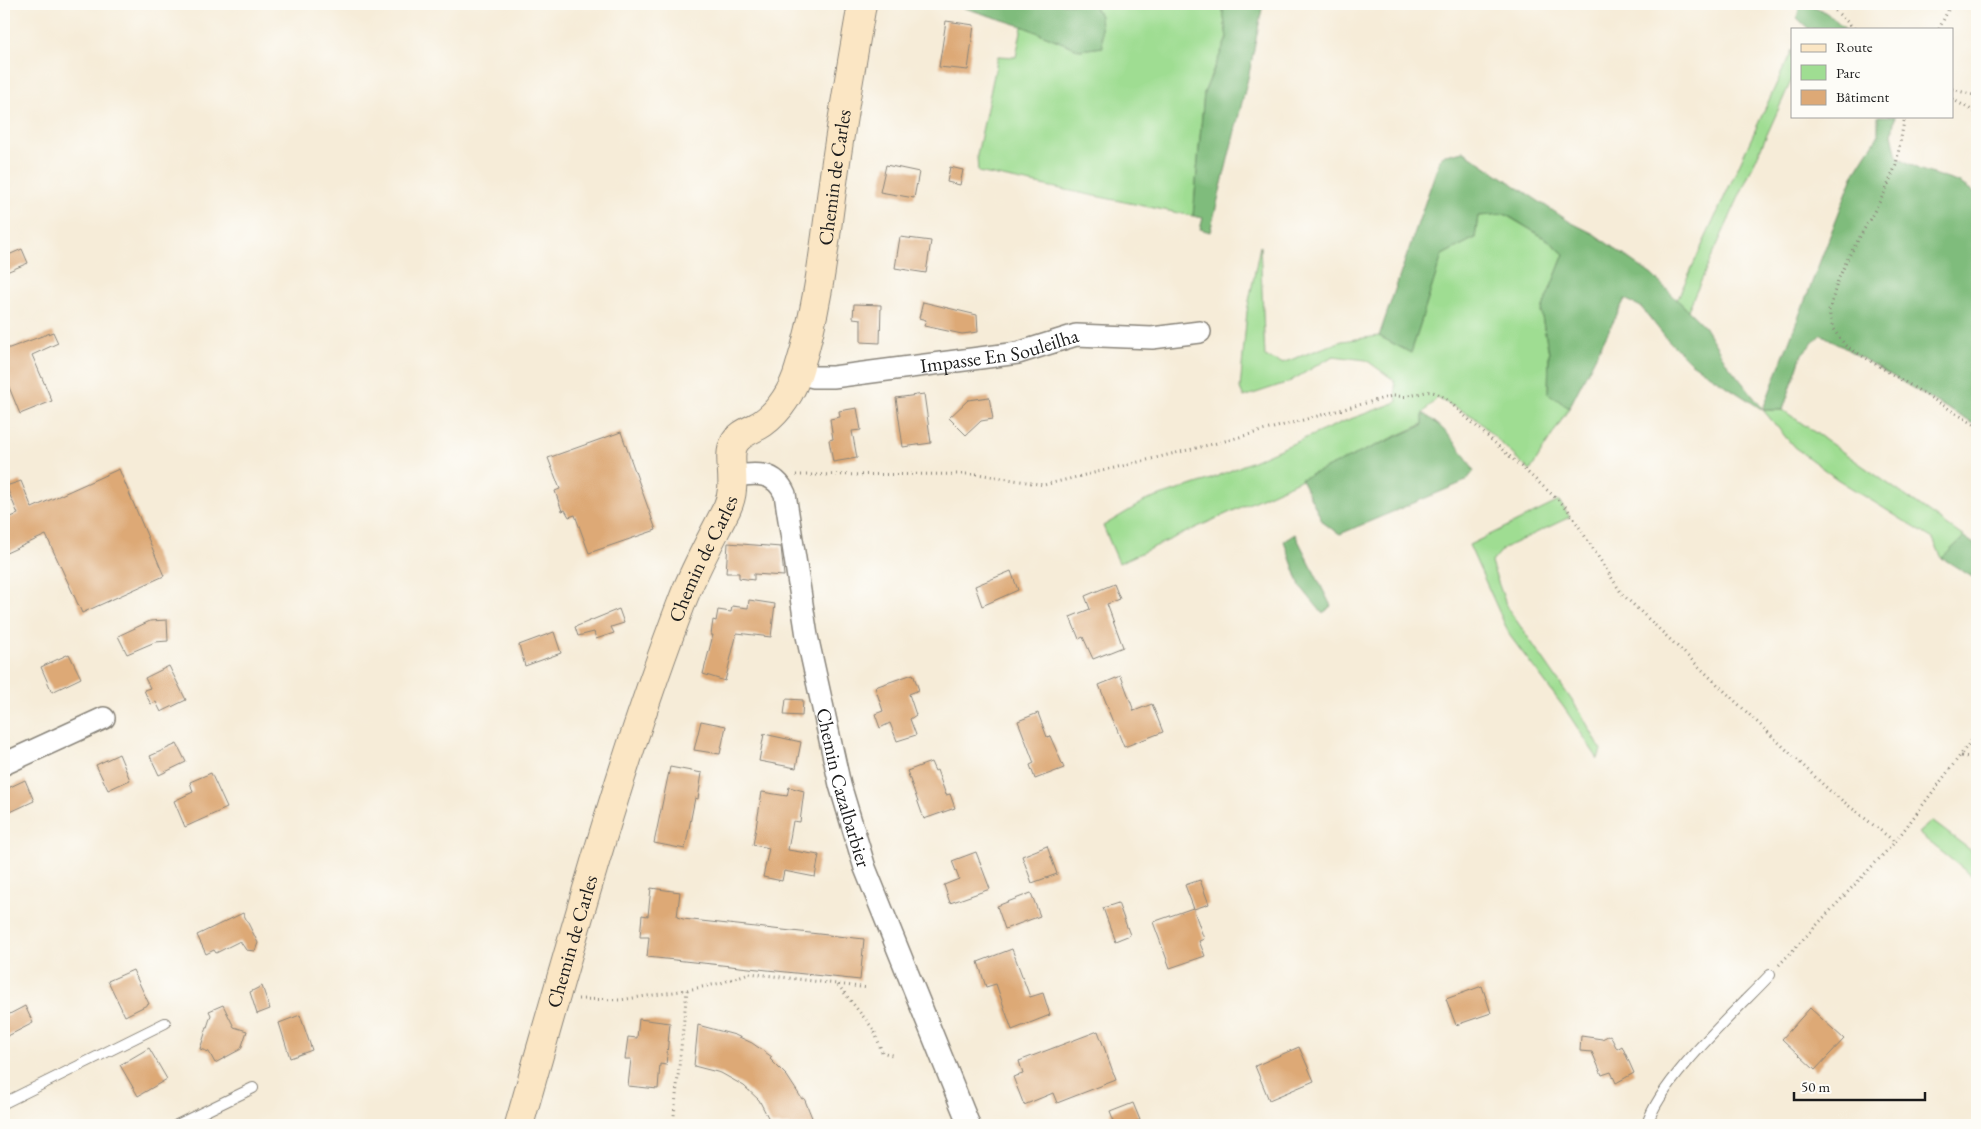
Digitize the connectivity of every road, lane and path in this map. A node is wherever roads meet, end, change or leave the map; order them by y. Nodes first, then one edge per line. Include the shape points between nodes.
1 (862, 4) edge
2 (1828, 4) edge
3 (1950, 4) edge
4 (1854, 28) edge
5 (1939, 28) edge
6 (1954, 90) edge
7 (1977, 96) edge
8 (1954, 101) edge
9 (1977, 112) edge
10 (1905, 118) edge
11 (1200, 332) dead end
12 (798, 373) junction
13 (1977, 426) edge
14 (734, 476) junction
15 (780, 482) junction
16 (104, 718) dead end
17 (1977, 734) edge
18 (1960, 756) junction
19 (1977, 759) edge
20 (4, 764) edge
21 (1895, 842) junction
22 (1770, 975) joint
23 (838, 985) junction
24 (868, 988) dead end
25 (688, 990) junction
26 (556, 995) junction
27 (165, 1023) dead end
28 (895, 1056) dead end
29 (253, 1088) dead end
30 (4, 1103) edge
31 (177, 1125) edge
32 (519, 1125) edge
33 (673, 1125) edge
34 (969, 1125) edge
35 (1647, 1125) edge

1 - 12 street, Chemin de Carles via 816,307
2 - 4 path
3 - 5 path
6 - 7 path
8 - 9 path
10 - 13 path via 1896,165 1886,192 1838,280 1829,311 1833,329 1846,346
11 - 12 street, Impasse En Souleilha via 1152,338 1076,335 1018,353 980,359 833,377
12 - 14 street, Chemin de Carles via 776,412 735,440 732,457
14 - 15 street via 767,475
14 - 26 street, Chemin de Carles via 734,490 728,507 683,598 630,748
15 - 21 path via 795,475 978,474 1044,485 1392,396 1435,391 1567,508 1622,594 1830,791
15 - 34 street, Chemin Cazalbarbier via 785,494 807,636 840,786 869,877
16 - 20 street
17 - 18 path
18 - 19 path
18 - 21 path
21 - 22 path
22 - 35 lane via 1673,1080
23 - 24 path
23 - 25 path via 749,973
23 - 28 path via 874,1030 882,1052
25 - 26 path via 620,1000 592,1001
25 - 33 path
26 - 32 street, Chemin de Carles
27 - 30 lane
29 - 31 lane

